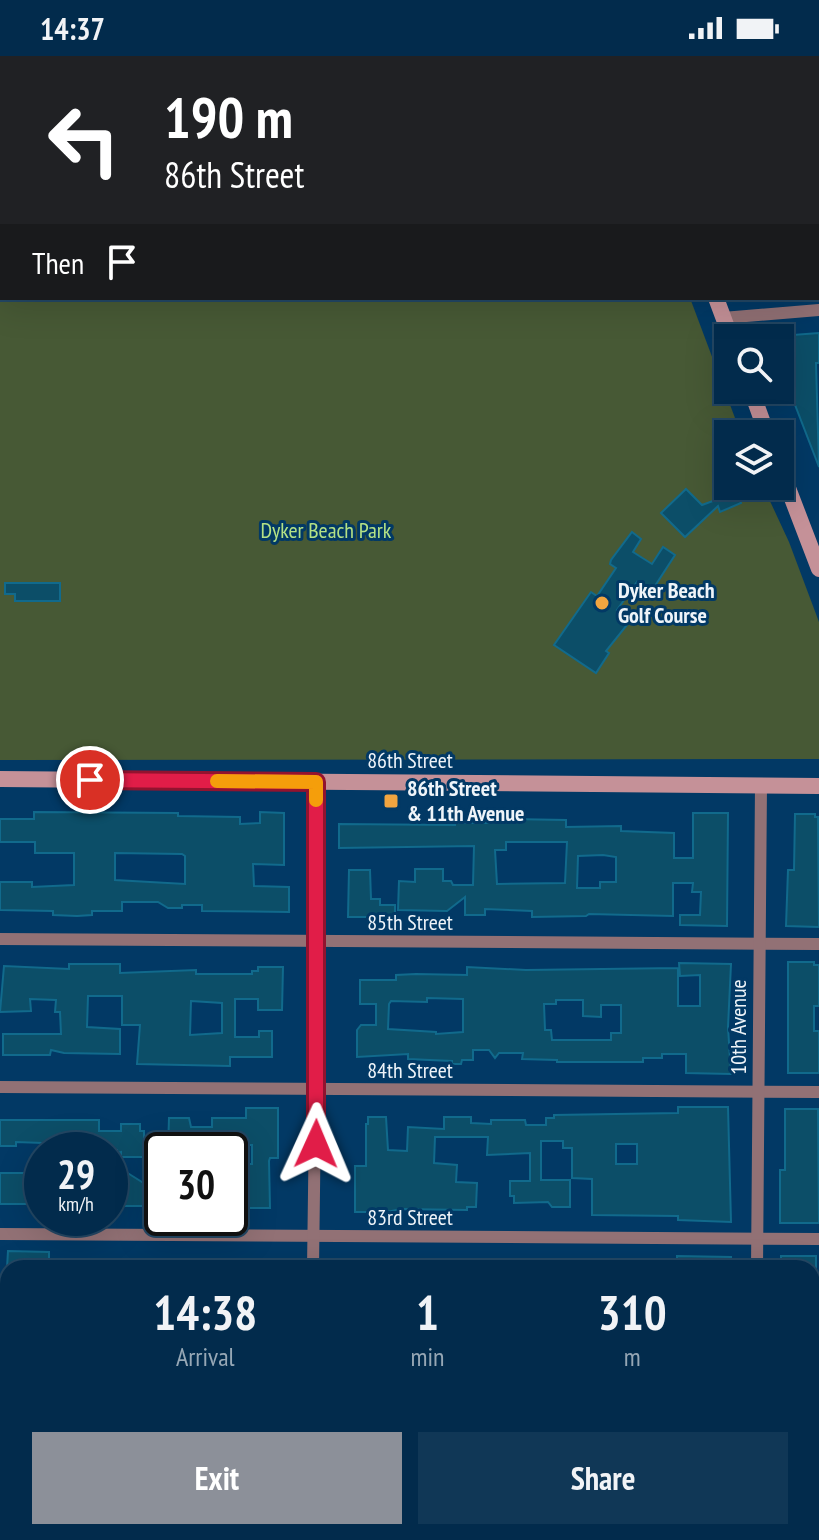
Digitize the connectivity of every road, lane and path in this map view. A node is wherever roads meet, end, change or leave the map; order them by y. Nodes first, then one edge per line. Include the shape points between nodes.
1 (717, 300) edge
2 (819, 310) edge
3 (723, 318) junction
4 (725, 324) edge
5 (793, 500) edge
6 (819, 569) edge
7 (0, 779) edge
8 (316, 782) junction
9 (761, 785) junction
10 (819, 786) edge
11 (0, 939) edge
12 (317, 942) junction
13 (758, 944) junction
14 (819, 944) edge
15 (0, 1087) edge
16 (317, 1090) junction
17 (757, 1091) junction
18 (819, 1092) edge
19 (0, 1234) edge
20 (313, 1236) junction
21 (757, 1239) junction
22 (819, 1239) edge
23 (313, 1260) edge
24 (757, 1260) edge

1 - 3 main road
2 - 3 street
3 - 4 main road
5 - 6 main road
7 - 8 main road, 86th Street
8 - 9 main road, 86th Street
8 - 12 street
9 - 10 main road, 86th Street
9 - 13 street, 10th Avenue
11 - 12 street, 85th Street
12 - 13 street, 85th Street
12 - 16 street
13 - 14 street, 85th Street
13 - 17 street, 10th Avenue
15 - 16 street, 84th Street
16 - 17 street, 84th Street
16 - 20 street
17 - 18 street, 84th Street
17 - 21 street, 10th Avenue
19 - 20 street, 83rd Street
20 - 21 street, 83rd Street
20 - 23 street
21 - 22 street, 83rd Street
21 - 24 street, 10th Avenue

